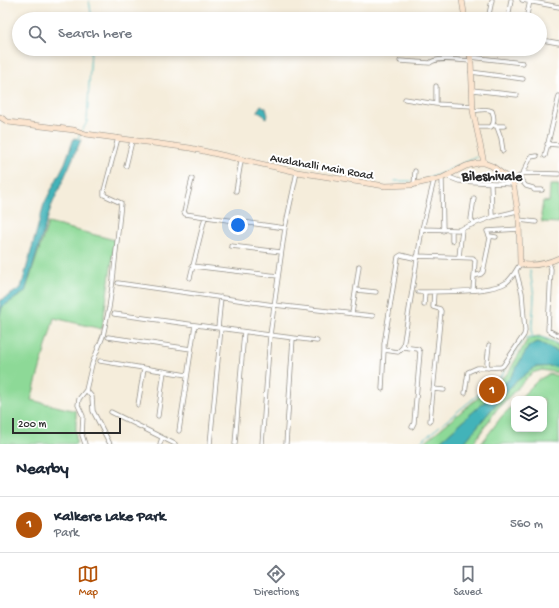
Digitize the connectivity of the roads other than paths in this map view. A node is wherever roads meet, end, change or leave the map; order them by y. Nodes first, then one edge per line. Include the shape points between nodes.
1 (462, 0) edge
2 (492, 0) edge
3 (511, 0) edge
4 (522, 0) edge
5 (530, 1) edge
6 (559, 7) edge
7 (464, 12) edge
8 (489, 12) edge
9 (509, 12) edge
10 (528, 12) edge
11 (547, 41) edge
12 (559, 43) edge
13 (470, 56) edge
14 (471, 59) junction
15 (400, 61) dead end
16 (523, 63) dead end
17 (471, 72) junction
18 (523, 79) dead end
19 (436, 86) dead end
20 (472, 90) junction
21 (517, 94) dead end
22 (559, 96) edge
23 (405, 98) dead end
24 (436, 104) junction
25 (473, 108) junction
26 (0, 117) edge
27 (492, 125) junction
28 (504, 126) dead end
29 (476, 127) junction
30 (497, 127) junction
31 (118, 138) junction
32 (132, 141) junction
33 (547, 144) junction
34 (559, 145) edge
35 (503, 151) dead end
36 (537, 156) dead end
37 (545, 156) dead end
38 (241, 161) junction
39 (484, 163) junction
40 (126, 166) dead end
41 (415, 171) dead end
42 (297, 172) junction
43 (523, 173) junction
44 (559, 174) edge
45 (444, 177) junction
46 (518, 178) junction
47 (192, 179) dead end
48 (434, 180) junction
49 (513, 183) junction
50 (491, 184) junction
51 (414, 185) junction
52 (542, 190) dead end
53 (236, 191) dead end
54 (474, 198) dead end
55 (517, 211) junction
56 (205, 217) junction
57 (492, 217) junction
58 (518, 220) junction
59 (536, 222) dead end
60 (474, 224) junction
61 (285, 228) junction
62 (422, 229) junction
63 (462, 229) junction
64 (519, 229) junction
65 (452, 230) junction
66 (443, 231) junction
67 (490, 236) junction
68 (496, 237) dead end
69 (452, 241) dead end
70 (231, 246) dead end
71 (281, 252) junction
72 (459, 257) junction
73 (417, 258) junction
74 (559, 258) edge
75 (549, 263) junction
76 (520, 264) junction
77 (192, 266) junction
78 (359, 266) dead end
79 (516, 271) junction
80 (278, 276) junction
81 (474, 276) junction
82 (190, 278) dead end
83 (118, 283) dead end
84 (356, 290) junction
85 (473, 290) junction
86 (376, 292) dead end
87 (418, 292) dead end
88 (425, 292) junction
89 (434, 292) junction
90 (221, 297) junction
91 (424, 304) dead end
92 (274, 305) junction
93 (114, 314) dead end
94 (352, 314) junction
95 (373, 316) dead end
96 (195, 325) junction
97 (220, 328) junction
98 (244, 332) junction
99 (270, 335) junction
100 (559, 336) edge
101 (108, 337) dead end
102 (293, 338) junction
103 (317, 341) dead end
104 (489, 345) dead end
105 (403, 347) junction
106 (191, 349) junction
107 (384, 350) junction
108 (100, 361) dead end
109 (144, 368) junction
110 (488, 368) junction
111 (164, 371) junction
112 (188, 375) junction
113 (382, 389) dead end
114 (433, 389) junction
115 (86, 390) junction
116 (444, 390) dead end
117 (466, 393) dead end
118 (138, 405) dead end
119 (111, 412) dead end
120 (158, 416) dead end
121 (430, 421) dead end
122 (412, 427) dead end
123 (179, 430) dead end
124 (162, 438) junction
125 (85, 444) edge
126 (110, 444) edge
127 (160, 444) edge
128 (175, 444) edge
129 (210, 444) edge
130 (235, 444) edge
131 (262, 444) edge
132 (286, 444) edge

1 - 7 main road
2 - 8 street
3 - 9 street
4 - 5 street
5 - 6 street
5 - 10 street
11 - 12 street
13 - 14 main road
14 - 15 street via 439,59 430,63
14 - 16 street
14 - 17 main road
17 - 18 street
17 - 20 main road
19 - 24 street
20 - 21 street
20 - 25 main road
22 - 33 street
23 - 24 street
24 - 25 street
25 - 27 street via 492,111
25 - 29 main road
26 - 31 main road, Avalahalli Main Road via 8,122
27 - 29 street
27 - 30 street
28 - 30 street
29 - 39 main road
30 - 35 street
31 - 32 main road, Avalahalli Main Road
31 - 115 street via 104,191 108,198 121,203 113,280 103,336 92,364
32 - 38 main road, Avalahalli Main Road via 190,148
32 - 40 street
33 - 34 street
33 - 37 street
36 - 43 street via 531,157
38 - 42 main road, Avalahalli Main Road
38 - 53 street
39 - 45 main road, Avalahalli Main Road via 466,166
39 - 49 main road via 492,166
41 - 51 street
42 - 51 main road, Avalahalli Main Road via 385,186
42 - 61 street
43 - 44 street
43 - 46 street
45 - 48 main road, Avalahalli Main Road
45 - 50 street
45 - 66 street
46 - 49 street
46 - 52 street via 526,186
47 - 56 street via 184,213
48 - 51 main road, Avalahalli Main Road
48 - 62 street
49 - 50 street
49 - 55 main road
50 - 57 street
54 - 60 street via 471,219
55 - 57 street
55 - 58 main road
56 - 61 street
56 - 77 street
57 - 60 street
58 - 59 street
58 - 64 main road
60 - 63 street
61 - 71 street
62 - 66 street
62 - 73 street
63 - 65 street
63 - 72 street
64 - 67 street via 487,231 487,235
64 - 76 main road
65 - 66 street
65 - 69 street
67 - 68 street
67 - 81 street via 483,272
70 - 71 street
71 - 80 street
72 - 73 street
72 - 81 street via 474,258
73 - 105 street
73 - 107 street via 401,255 398,257
74 - 75 main road
75 - 76 main road via 529,266
75 - 100 street via 551,269 548,330
76 - 79 street
77 - 80 street
77 - 82 street
78 - 84 street
79 - 85 street via 503,284
79 - 110 street via 522,293 524,334 504,366
80 - 92 street
81 - 85 street
83 - 90 street
84 - 86 street
84 - 94 street
85 - 89 street
87 - 88 street
88 - 89 street
88 - 91 street
89 - 114 street via 433,307 441,311
90 - 92 street
90 - 97 street
92 - 94 street
92 - 99 street
93 - 96 street
94 - 95 street
96 - 97 street
96 - 106 street
97 - 98 street
97 - 129 street
98 - 99 street
98 - 130 street
99 - 102 street
99 - 131 street
101 - 106 street
102 - 103 street
102 - 132 street
104 - 110 street
105 - 107 street via 398,352
105 - 122 street via 418,349 420,352
106 - 112 street
107 - 113 street
108 - 109 street
109 - 111 street
109 - 118 street
110 - 117 street via 468,372
111 - 112 street
111 - 120 street
112 - 123 street
114 - 116 street
114 - 121 street
115 - 125 street via 78,405 83,416 82,435
115 - 126 street via 92,397 93,410
119 - 124 street
124 - 127 street
124 - 128 street

